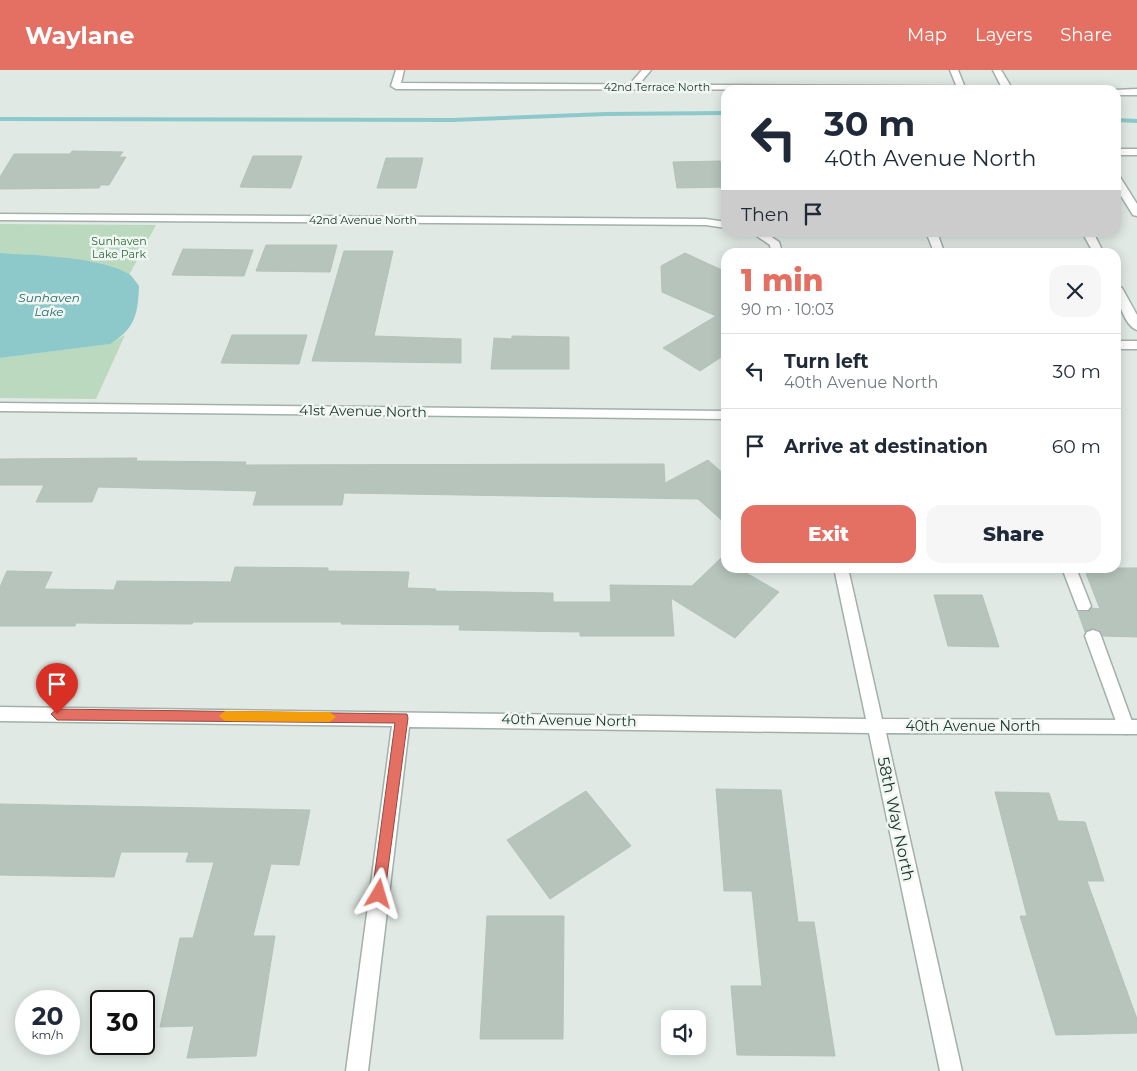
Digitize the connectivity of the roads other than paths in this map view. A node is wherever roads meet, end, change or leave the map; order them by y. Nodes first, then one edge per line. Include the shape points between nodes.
1 (400, 70) edge
2 (647, 70) edge
3 (954, 70) edge
4 (997, 70) edge
5 (960, 85) edge
6 (1004, 85) edge
7 (632, 87) junction
8 (721, 88) edge
9 (1121, 92) edge
10 (1137, 92) edge
11 (1121, 152) edge
12 (1137, 152) edge
13 (1121, 188) edge
14 (1137, 213) edge
15 (0, 217) edge
16 (721, 224) edge
17 (764, 237) edge
18 (1090, 237) edge
19 (776, 248) edge
20 (1096, 248) edge
21 (1121, 297) edge
22 (1137, 326) edge
23 (1121, 345) edge
24 (1137, 345) edge
25 (0, 407) edge
26 (721, 415) edge
27 (842, 573) edge
28 (1071, 573) edge
29 (1083, 606) dead end
30 (1093, 636) dead end
31 (0, 714) edge
32 (402, 718) junction
33 (875, 726) junction
34 (1132, 727) edge
35 (357, 1071) edge
36 (951, 1071) edge

1 - 7 street, 42nd Terrace North via 396,86
2 - 7 street
3 - 5 street
4 - 6 street
7 - 8 street, 42nd Terrace North
9 - 10 street
11 - 12 street
13 - 14 street
15 - 16 street, 42nd Avenue North
17 - 19 street via 775,244
18 - 20 street
21 - 22 street
23 - 24 street
25 - 26 street, 41st Avenue North
27 - 33 street, 58th Way North
28 - 29 street
30 - 34 street
31 - 32 street, 40th Avenue North
32 - 33 street, 40th Avenue North
32 - 35 street
33 - 34 street, 40th Avenue North
33 - 36 street, 58th Way North

